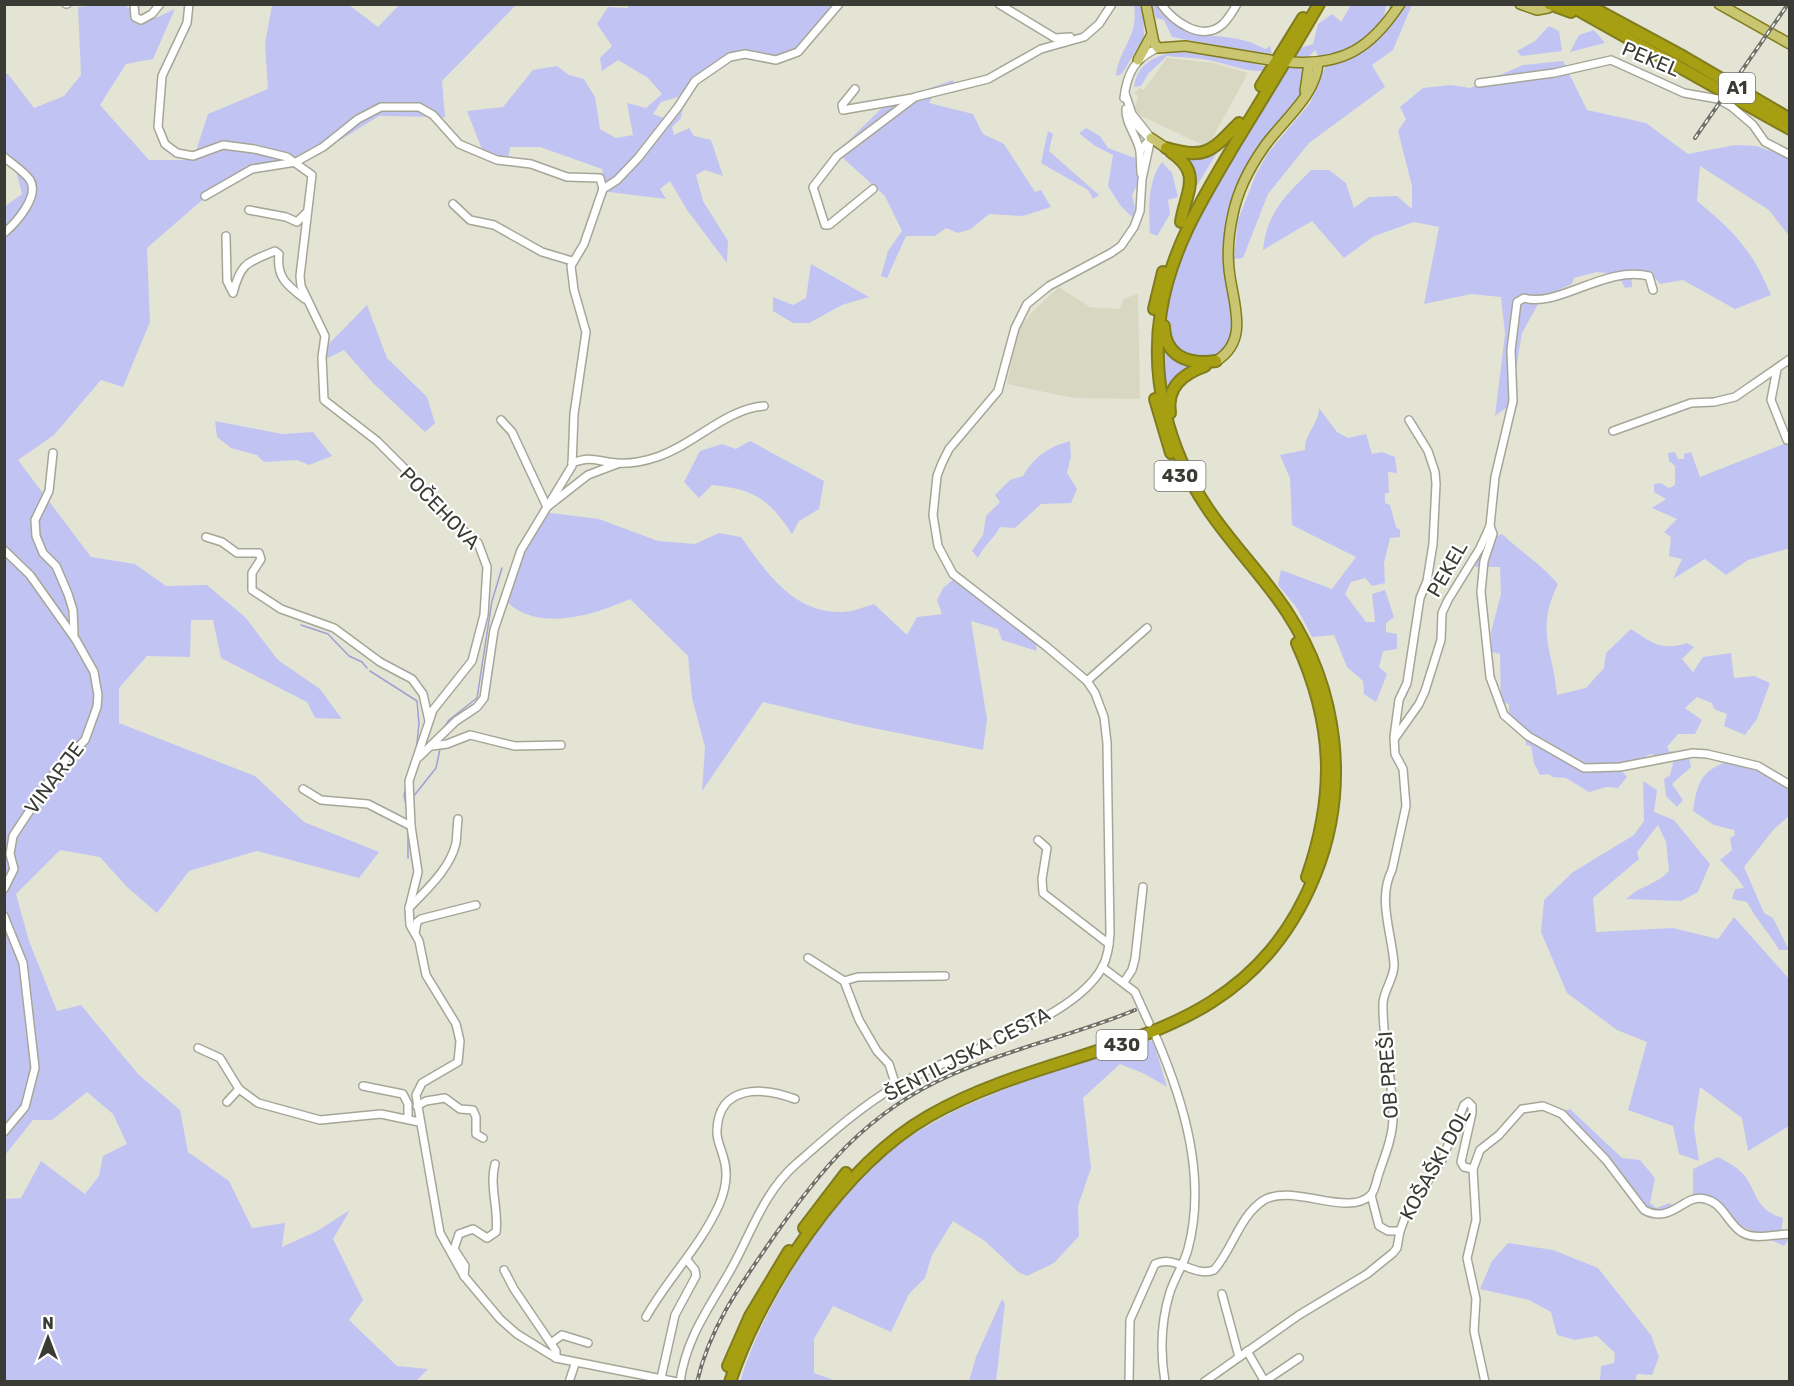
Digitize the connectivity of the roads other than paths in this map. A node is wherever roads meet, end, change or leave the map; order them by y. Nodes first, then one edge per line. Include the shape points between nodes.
1 (134, 4) edge
2 (160, 4) edge
3 (189, 4) edge
4 (839, 4) edge
5 (999, 4) edge
6 (1112, 4) edge
7 (1147, 4) edge
8 (1161, 4) edge
9 (1237, 4) edge
10 (1311, 4) edge
11 (1319, 4) edge
12 (1400, 4) edge
13 (1520, 4) edge
14 (1567, 4) edge
15 (1586, 4) edge
16 (1719, 4) edge
17 (1549, 6) edge
18 (1602, 24) junction
19 (1151, 30) junction
20 (1084, 37) junction
21 (1790, 44) edge
22 (1160, 48) junction
23 (1138, 60) junction
24 (1270, 60) dead end
25 (1290, 62) dead end
26 (1313, 63) junction
27 (1479, 83) dead end
28 (855, 89) dead end
29 (1125, 93) junction
30 (915, 97) junction
31 (1126, 109) junction
32 (1790, 119) edge
33 (1239, 123) junction
34 (1790, 129) edge
35 (1150, 138) junction
36 (1166, 148) junction
37 (1140, 151) junction
38 (1790, 155) edge
39 (4, 158) edge
40 (296, 162) junction
41 (1142, 179) junction
42 (603, 189) junction
43 (873, 189) dead end
44 (205, 196) dead end
45 (453, 204) dead end
46 (249, 210) dead end
47 (307, 212) junction
48 (1181, 222) junction
49 (4, 233) edge
50 (226, 236) dead end
51 (572, 261) junction
52 (1167, 283) junction
53 (1653, 290) dead end
54 (311, 305) junction
55 (1790, 359) edge
56 (1216, 361) junction
57 (1777, 369) junction
58 (765, 406) dead end
59 (501, 420) dead end
60 (1409, 420) dead end
61 (1613, 430) dead end
62 (1787, 440) dead end
63 (1176, 449) junction
64 (53, 453) dead end
65 (572, 463) junction
66 (617, 464) junction
67 (546, 507) junction
68 (1490, 526) junction
69 (206, 537) dead end
70 (4, 550) edge
71 (1263, 584) junction
72 (1285, 614) junction
73 (1147, 628) dead end
74 (76, 640) junction
75 (1087, 681) junction
76 (429, 723) junction
77 (1394, 740) junction
78 (561, 745) dead end
79 (432, 746) junction
80 (417, 760) junction
81 (1790, 785) edge
82 (303, 789) dead end
83 (458, 819) dead end
84 (411, 826) junction
85 (1038, 840) dead end
86 (1143, 886) dead end
87 (4, 890) edge
88 (476, 905) dead end
89 (409, 908) junction
90 (4, 916) edge
91 (415, 933) junction
92 (1109, 944) junction
93 (808, 958) dead end
94 (1102, 967) junction
95 (945, 976) dead end
96 (844, 981) junction
97 (1124, 982) junction
98 (1149, 1023) dead end
99 (1156, 1037) dead end
100 (198, 1048) dead end
101 (363, 1086) dead end
102 (896, 1086) junction
103 (239, 1089) junction
104 (795, 1099) dead end
105 (227, 1102) dead end
106 (417, 1106) junction
107 (413, 1119) junction
108 (4, 1132) edge
109 (483, 1138) dead end
110 (495, 1164) dead end
111 (1473, 1169) junction
112 (1371, 1195) junction
113 (1400, 1231) junction
114 (1790, 1234) edge
115 (687, 1260) junction
116 (1183, 1266) junction
117 (504, 1270) dead end
118 (464, 1276) junction
119 (1222, 1294) dead end
120 (646, 1317) dead end
121 (588, 1343) dead end
122 (551, 1344) junction
123 (1247, 1351) junction
124 (1239, 1357) junction
125 (556, 1358) junction
126 (1299, 1358) dead end
127 (575, 1364) junction
128 (661, 1378) junction
129 (1265, 1381) edge
130 (569, 1382) edge
131 (679, 1382) edge
132 (723, 1382) edge
133 (730, 1382) edge
134 (1129, 1382) edge
135 (1165, 1382) edge
136 (1204, 1382) edge
137 (1485, 1382) edge

1 - 2 street via 135,17 141,20
3 - 40 street via 187,23 162,76 158,127 165,144 185,155 198,155 223,145
4 - 42 street via 798,52 776,60 745,54 730,57 694,81 638,158
5 - 20 street via 1055,38
6 - 20 street via 1099,24
7 - 19 main road
7 - 22 main road
8 - 9 street via 1179,24 1200,30 1224,23
10 - 33 highway, 430
11 - 52 highway, 430 via 1189,224
12 - 26 main road via 1381,30 1360,49
13 - 17 main road via 1531,9
14 - 18 highway, A1
15 - 32 highway, A1
16 - 21 main road
17 - 18 highway
18 - 34 highway, A1
19 - 22 main road via 1154,43
19 - 23 main road via 1148,45
20 - 30 street via 1041,49 988,79
22 - 23 street
22 - 24 main road via 1185,46
23 - 29 street via 1127,78
25 - 26 main road
26 - 56 main road via 1303,98 1260,154 1235,205 1228,255 1237,335 1230,350
27 - 38 street, PEKEL via 1554,73 1611,60 1684,93 1718,99 1753,125 1765,142
28 - 30 street via 842,105 843,110
29 - 31 street
29 - 35 street via 1132,114
30 - 43 street via 837,156 813,187 825,225
31 - 35 street via 1135,126
31 - 37 street, ŠENTILJSKA CESTA via 1126,119
33 - 36 highway via 1207,152 1188,154
33 - 48 highway, 430
35 - 36 main road
35 - 37 street
35 - 41 street, ŠENTILJSKA CESTA
36 - 48 highway via 1183,162 1190,176 1190,195
37 - 41 street, ŠENTILJSKA CESTA
39 - 49 street via 29,178 32,186 28,202
40 - 42 street via 381,107 419,107 433,115 459,144 497,160 531,164 567,177 595,176 600,178
40 - 44 street via 252,169
40 - 47 street, POČEHOVA via 313,179
41 - 75 street, ŠENTILJSKA CESTA via 1138,219 1121,246 1049,286 1022,312 998,391 949,449 939,469 934,494 935,535 952,574 1005,612
42 - 51 street via 585,244
45 - 51 street via 470,220 494,225 542,252
46 - 47 street via 297,222
47 - 54 street, POČEHOVA via 300,276
48 - 71 highway, 430 via 1158,288 1152,322 1152,381 1160,425 1185,485 1216,531
50 - 54 street, POČEHOVA via 227,281 233,293 245,264 275,252 279,254 280,274 289,289
51 - 65 street via 572,279 586,332 575,403
52 - 56 highway via 1164,332 1170,348 1193,363
52 - 63 highway, 430 via 1158,338 1159,380
53 - 68 street, PEKEL via 1649,276 1630,275 1596,280 1543,300 1524,298 1518,302 1511,350 1513,401 1495,477
54 - 76 street, POČEHOVA via 325,336 324,400 377,441 484,553 488,580 472,661 437,703
55 - 57 street
56 - 63 highway via 1182,377 1172,392 1169,404
57 - 61 street via 1735,397 1692,403
57 - 62 street via 1771,405
58 - 66 street via 753,407 658,457
59 - 67 street via 512,432
60 - 77 street, PEKEL via 1424,442 1435,472 1435,531 1407,683 1395,719
63 - 71 highway, 430 via 1206,506
64 - 74 street via 49,490 35,520 36,537 43,553 53,561 68,594
65 - 66 street via 595,458
65 - 67 street
66 - 67 street via 588,475
67 - 79 street via 521,550 494,630 484,698
68 - 77 street, PEKEL via 1442,613 1441,640 1419,704
68 - 81 street via 1493,534 1484,561 1481,592 1490,677 1504,715 1528,736 1584,768 1707,754 1758,766
69 - 76 street via 237,553 260,553 261,559 252,573 252,590 280,609 334,628 380,662 412,679 423,694
70 - 74 street, VINARJE via 30,575
71 - 72 highway, 430
72 - 132 highway, 430 via 1315,688 1329,770 1320,839 1307,877 1266,945 1235,977 1181,1014 1107,1043 986,1082 924,1111 890,1134 856,1162 819,1206 750,1316
72 - 133 highway, 430 via 1312,657 1322,684 1331,720 1336,769 1332,813 1322,856 1289,925 1239,982 1194,1014 1140,1038 969,1096 927,1117 894,1140 861,1168 825,1210 758,1317
73 - 75 street
74 - 87 street, VINARJE via 94,672 97,707 85,740 59,766 13,836 10,855 14,870
75 - 92 street, ŠENTILJSKA CESTA via 1104,717 1107,743
76 - 80 street
77 - 112 street, OB PREŠI via 1395,754 1403,769 1406,806 1386,897 1394,968 1383,1003 1393,1116
78 - 79 street via 515,746 470,735
79 - 80 street
80 - 84 street via 410,781
82 - 84 street via 321,800 368,804
83 - 89 street via 452,852 431,887
84 - 89 street via 418,872
85 - 92 street via 1047,848 1043,893
86 - 97 street via 1135,959
88 - 91 street via 421,919
89 - 91 street
90 - 108 street via 23,963 35,1068 25,1107
91 - 106 street via 426,975 456,1024 461,1051 452,1068 422,1083 416,1095
92 - 94 street, ŠENTILJSKA CESTA
93 - 96 street
94 - 97 street
94 - 102 street, ŠENTILJSKA CESTA via 1089,985 1058,1008
95 - 96 street via 858,977
96 - 102 street via 859,1020 876,1051 889,1064
97 - 98 street via 1134,992
99 - 116 street via 1181,1104 1193,1165 1191,1233
100 - 103 street via 222,1060
101 - 107 street via 403,1094
102 - 131 street, ŠENTILJSKA CESTA via 795,1164 769,1194 694,1330
103 - 105 street
103 - 107 street via 258,1103 320,1120 361,1115
104 - 115 street via 754,1090 735,1096 722,1112 716,1132 726,1185
106 - 107 street
106 - 109 street via 445,1098 460,1110 473,1110 476,1134
107 - 118 street via 435,1218
110 - 118 street via 496,1232 488,1238 473,1229 459,1234 454,1249 465,1266
111 - 113 street, KOŠAŠKI DOL via 1461,1162 1472,1113 1468,1102 1442,1160 1407,1212
111 - 114 street via 1480,1150 1518,1112 1543,1106 1562,1114 1650,1214 1665,1214 1696,1198 1704,1198 1722,1209 1745,1234
111 - 137 street via 1476,1220 1467,1258 1476,1299 1474,1331
112 - 113 street via 1379,1226
112 - 116 street via 1345,1202 1292,1194 1275,1196 1249,1214 1214,1270 1202,1273
113 - 123 street, KOŠAŠKI DOL via 1396,1249 1367,1274
115 - 120 street via 668,1280
115 - 128 street via 696,1276 675,1315
116 - 134 street via 1163,1261 1153,1268 1130,1320
116 - 135 street via 1171,1290 1162,1328
117 - 122 street
118 - 125 street via 500,1319
119 - 124 street
121 - 122 street via 562,1335
122 - 125 street
123 - 124 street, KOŠAŠKI DOL
123 - 129 street
124 - 136 street, KOŠAŠKI DOL
125 - 127 street
126 - 129 street
127 - 128 street
127 - 130 street
128 - 131 street

